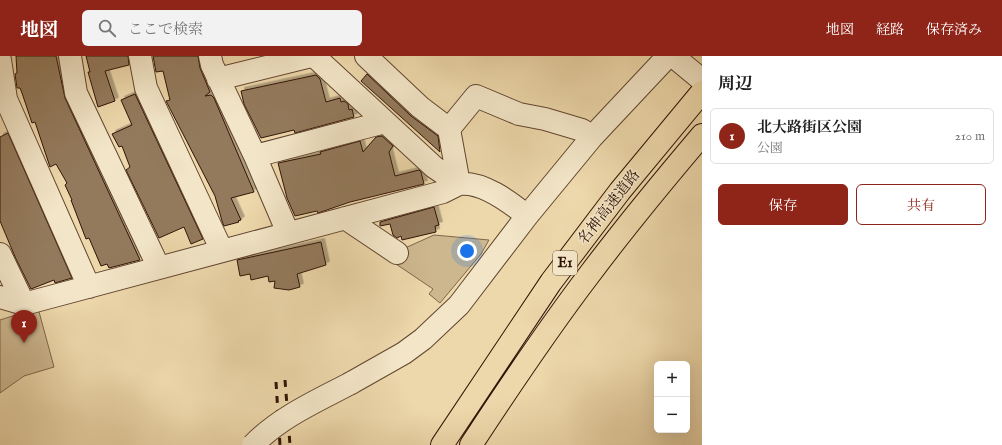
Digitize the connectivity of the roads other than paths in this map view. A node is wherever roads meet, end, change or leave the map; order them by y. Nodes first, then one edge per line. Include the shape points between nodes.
1 (70, 56) edge
2 (140, 56) edge
3 (210, 56) edge
4 (312, 56) edge
5 (366, 56) edge
6 (675, 59) edge
7 (0, 60) edge
8 (218, 79) junction
9 (702, 80) edge
10 (702, 92) edge
11 (385, 122) junction
12 (449, 129) junction
13 (702, 135) edge
14 (592, 137) junction
15 (255, 156) junction
16 (459, 184) junction
17 (527, 216) junction
18 (345, 218) junction
19 (288, 233) junction
20 (222, 251) junction
21 (397, 253) dead end
22 (0, 254) edge
23 (159, 268) junction
24 (89, 287) junction
25 (0, 296) edge
26 (24, 304) junction
27 (253, 445) edge
28 (442, 445) edge
29 (471, 445) edge

1 - 23 street via 76,93
2 - 20 street via 146,88
3 - 8 street
4 - 8 street
4 - 11 street
5 - 12 street via 420,107
6 - 9 street
6 - 14 street
7 - 24 street via 6,99
8 - 15 street
10 - 28 highway, 名神高速道路 / E1 via 620,191 550,282
11 - 15 street
11 - 16 street via 434,167
12 - 14 street via 476,96 519,114 545,118 582,130
12 - 16 street
13 - 29 highway, 名神高速道路 / E1 via 589,275 528,358
14 - 17 street
15 - 19 street
16 - 17 street via 466,183 491,191
16 - 18 street via 443,192
17 - 27 street, bridge via 459,305 441,324 404,353 306,407 276,426
18 - 19 street
18 - 21 street
19 - 20 street
20 - 23 street
22 - 26 street
23 - 24 street
24 - 26 street
25 - 26 street

